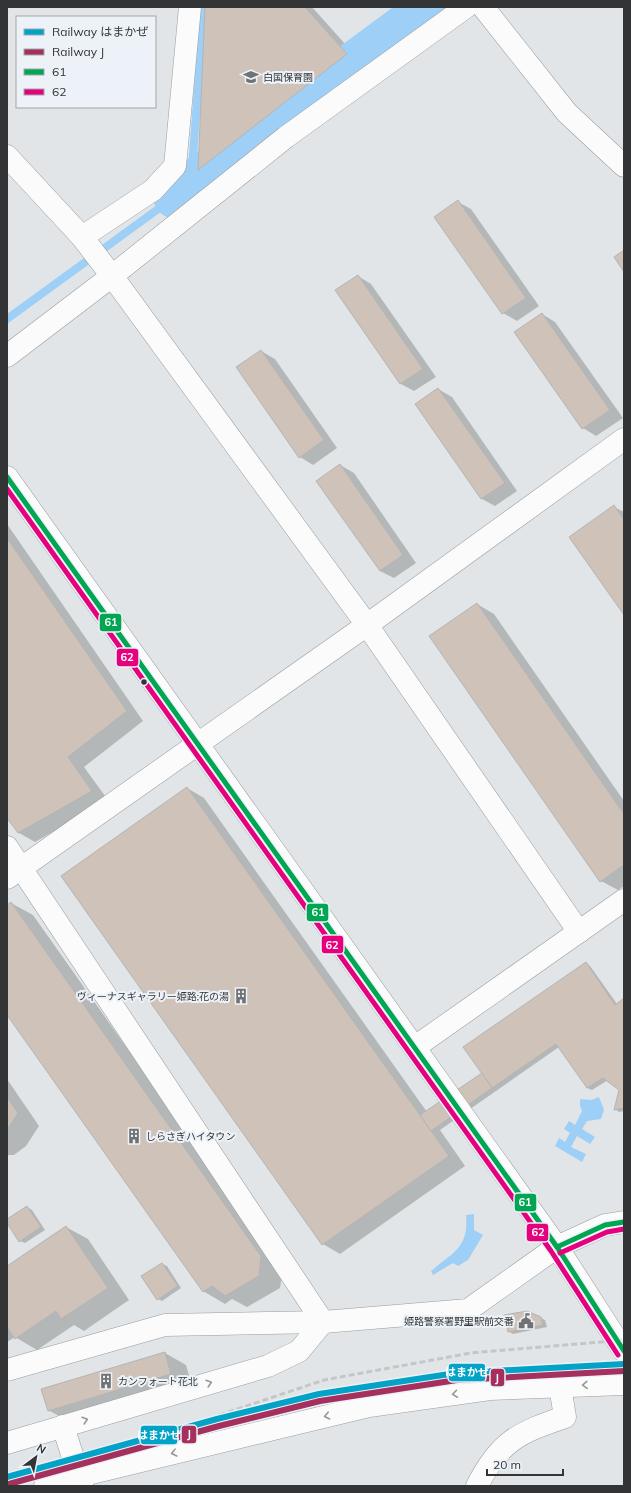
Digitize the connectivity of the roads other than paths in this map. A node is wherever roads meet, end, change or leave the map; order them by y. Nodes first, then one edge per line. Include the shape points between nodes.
1 (190, 7) edge
2 (466, 7) edge
3 (483, 7) edge
4 (7, 156) edge
5 (624, 166) edge
6 (82, 237) junction
7 (112, 276) junction
8 (7, 356) edge
9 (624, 439) edge
10 (7, 477) edge
11 (367, 625) junction
12 (197, 743) junction
13 (7, 846) edge
14 (15, 873) edge
15 (624, 900) edge
16 (579, 932) junction
17 (415, 1047) junction
18 (624, 1222) edge
19 (557, 1247) junction
20 (323, 1322) junction
21 (624, 1351) edge
22 (7, 1370) edge
23 (624, 1384) edge
24 (560, 1386) junction
25 (63, 1426) junction
26 (7, 1443) edge
27 (81, 1481) edge
28 (45, 1486) edge
29 (477, 1486) edge

1 - 6 street via 175,166 153,190
2 - 7 street via 286,136
3 - 5 street via 566,113
4 - 6 street
6 - 7 street
7 - 8 street
7 - 11 street
9 - 11 street
10 - 12 street
11 - 12 street
11 - 16 street
12 - 14 street
12 - 17 street
13 - 14 street
14 - 20 street
15 - 16 street
16 - 17 street
17 - 19 street
18 - 19 street via 605,1224
19 - 20 street via 468,1310
19 - 21 street
20 - 22 street via 165,1325
25 -> 20 street via 268,1366 298,1350
23 -> 24 street
24 -> 27 street via 490,1389 369,1406
24 - 29 street via 565,1417 535,1427 506,1444 487,1466
25 - 26 street
25 - 27 street
27 - 28 street

